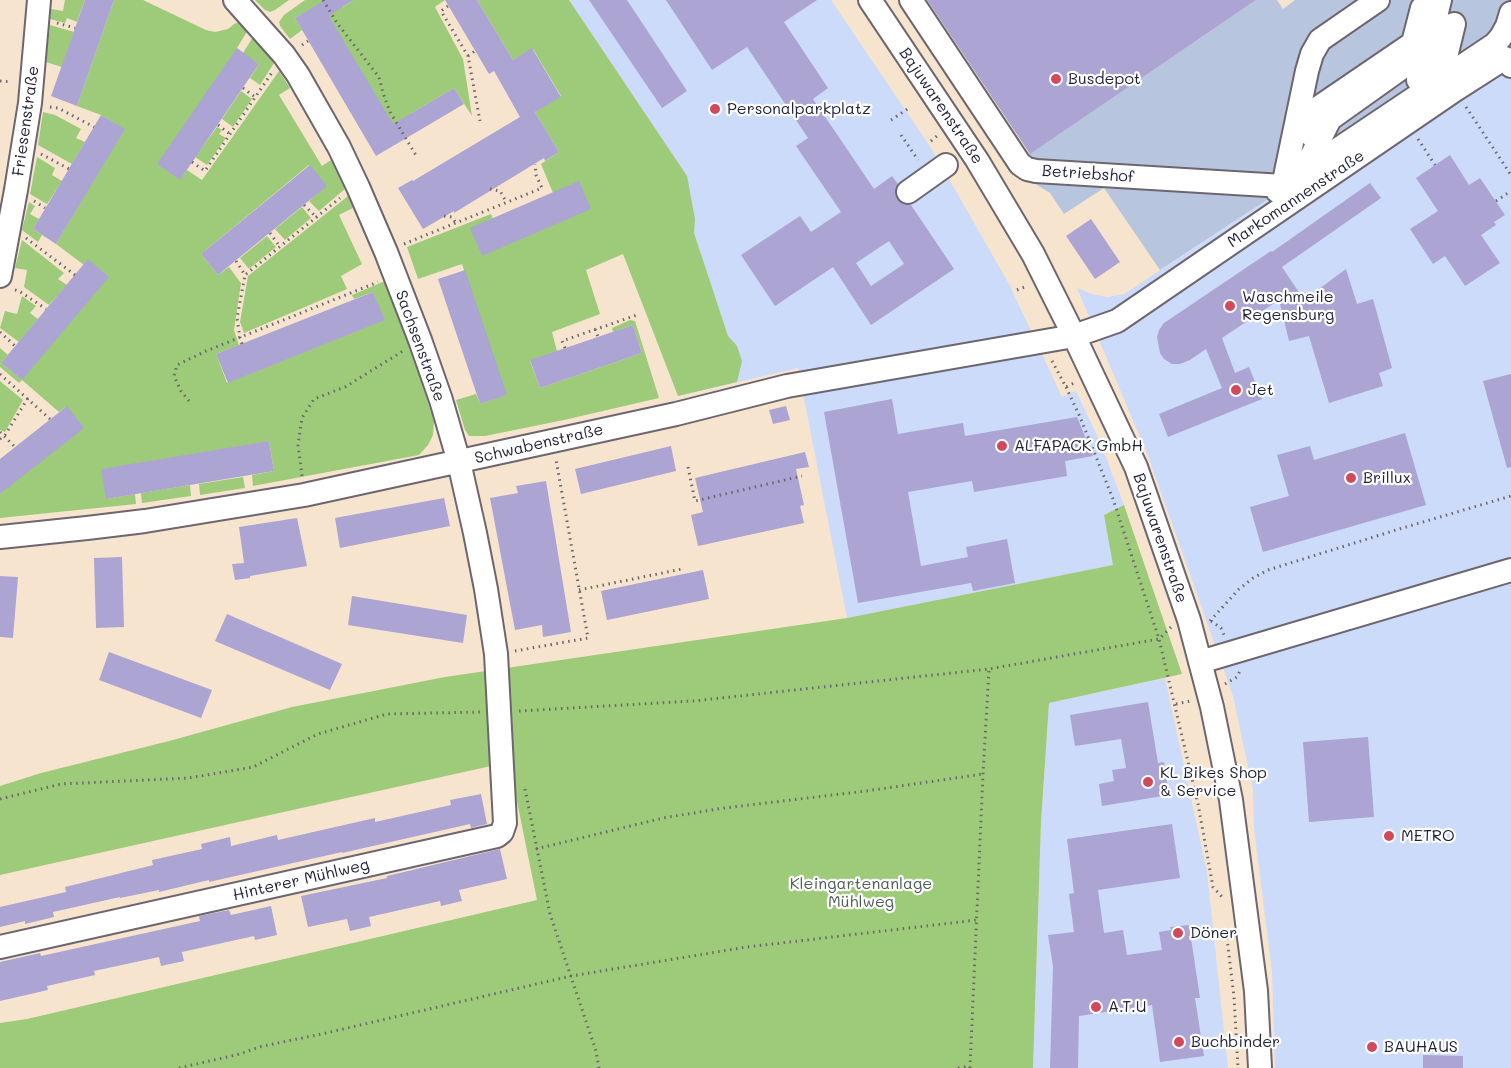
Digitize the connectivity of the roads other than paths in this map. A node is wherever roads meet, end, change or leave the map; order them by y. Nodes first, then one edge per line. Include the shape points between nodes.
1 (39, 0) edge
2 (235, 0) edge
3 (870, 0) edge
4 (911, 0) edge
5 (1378, 0) edge
6 (1424, 0) edge
7 (1443, 7) edge
8 (1511, 13) edge
9 (1511, 66) edge
10 (1451, 84) junction
11 (946, 165) dead end
12 (1305, 170) junction
13 (1283, 186) junction
14 (908, 192) dead end
15 (1185, 275) junction
16 (5, 282) edge
17 (1074, 336) junction
18 (459, 462) junction
19 (0, 537) edge
20 (1511, 570) edge
21 (1200, 662) junction
22 (500, 721) joint
23 (0, 947) edge
24 (1260, 1068) edge

1 - 16 street, Friesenstraße via 30,103
2 - 18 street, Sachsenstraße via 284,55 339,147 420,340
3 - 17 street, Bajuwarenstraße via 977,160 1033,254
4 - 13 street, Betriebshof via 1027,169
5 - 13 street via 1320,40 1312,54
6 - 12 street via 1413,43 1319,107
7 - 10 street via 1456,30 1458,50
7 - 12 street via 1416,49 1325,113
7 - 12 street via 1446,57 1341,134
8 - 10 street via 1502,37
9 - 10 street, Markomannenstraße via 1506,58
10 - 12 street
10 - 15 street, Markomannenstraße via 1407,123
11 - 14 street
12 - 13 street
13 - 15 street
15 - 17 street, Markomannenstraße via 1117,321
17 - 18 street, Schwabenstraße via 787,386
17 - 21 street, Bajuwarenstraße via 1136,467 1179,624
18 - 19 street, Schwabenstraße via 304,495 145,521
18 - 22 street, Sachsenstraße via 486,590
20 - 21 street
21 - 24 street, Bajuwarenstraße via 1233,811 1256,991
22 - 23 street, Hinterer Mühlweg via 505,823 496,836

